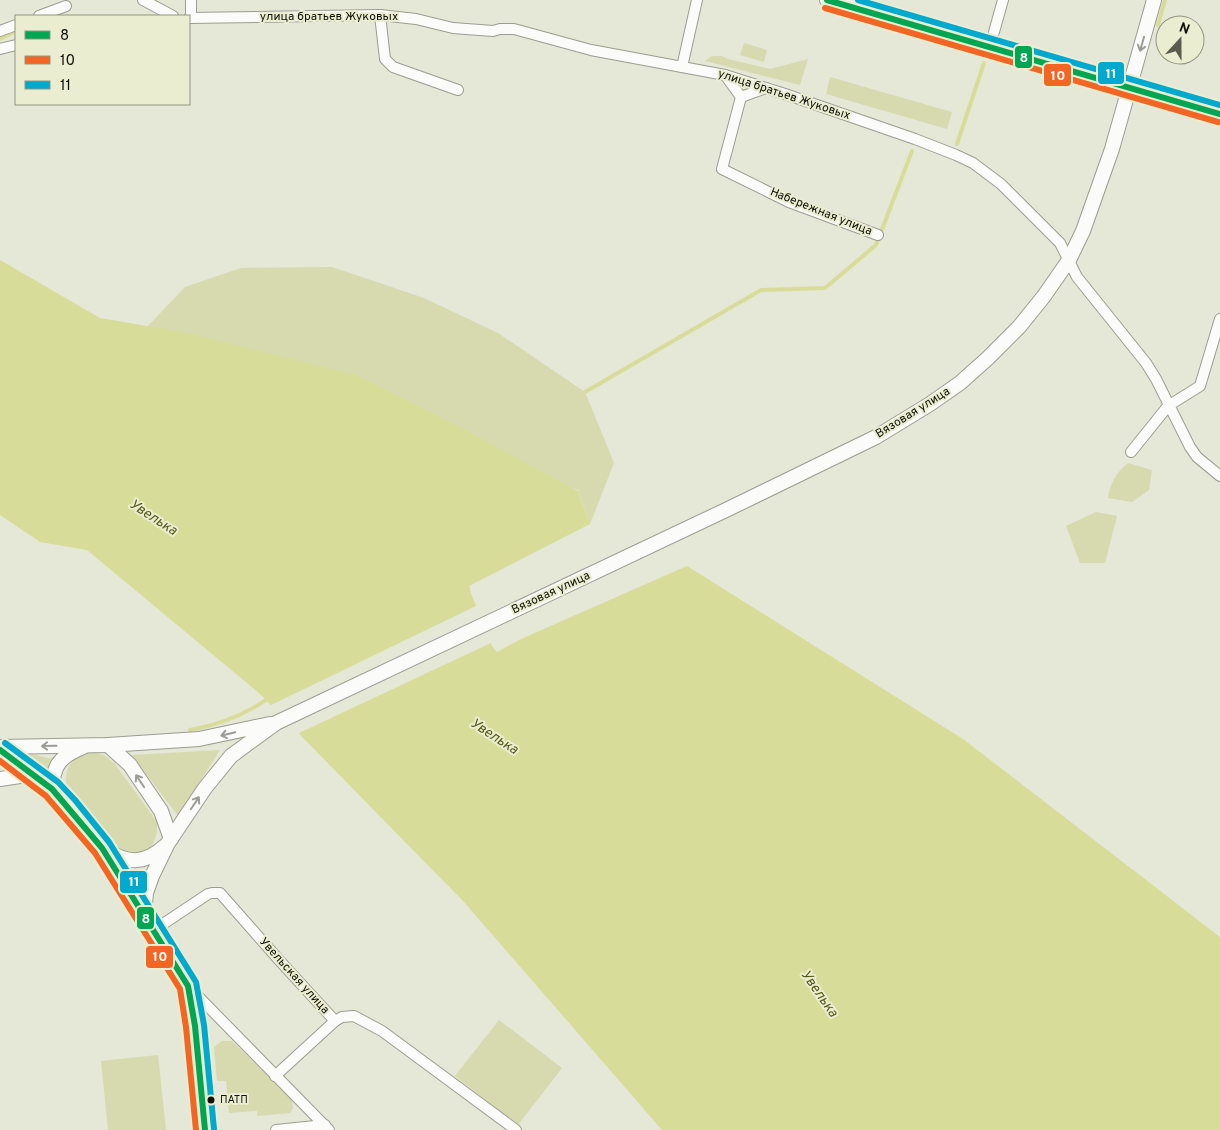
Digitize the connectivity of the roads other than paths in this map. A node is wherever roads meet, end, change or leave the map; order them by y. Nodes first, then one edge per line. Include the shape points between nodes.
1 (143, 0) edge
2 (190, 0) edge
3 (697, 0) edge
4 (827, 0) edge
5 (1003, 0) edge
6 (1154, 0) edge
7 (68, 3) edge
8 (847, 3) edge
9 (41, 15) edge
10 (61, 15) edge
11 (171, 15) edge
12 (380, 15) junction
13 (190, 18) edge
14 (15, 25) edge
15 (0, 31) edge
16 (994, 32) dead end
17 (15, 45) edge
18 (0, 49) edge
19 (682, 67) junction
20 (725, 75) junction
21 (766, 88) junction
22 (1129, 88) junction
23 (458, 90) dead end
24 (741, 97) junction
25 (1220, 114) edge
26 (878, 235) dead end
27 (1068, 260) junction
28 (1220, 319) edge
29 (1168, 406) junction
30 (1130, 452) dead end
31 (1220, 476) edge
32 (276, 723) junction
33 (89, 745) junction
34 (108, 745) junction
35 (0, 748) edge
36 (33, 774) junction
37 (0, 779) edge
38 (52, 789) junction
39 (169, 841) junction
40 (102, 848) junction
41 (144, 914) junction
42 (154, 930) junction
43 (188, 986) junction
44 (335, 1021) junction
45 (275, 1076) junction
46 (327, 1128) edge
47 (205, 1130) edge
48 (276, 1130) edge
49 (516, 1130) edge

1 - 11 street
2 - 13 street
3 - 19 street
4 - 8 street
5 - 16 street
6 -> 22 street, Вязовая улица
7 - 9 street
7 - 10 street
8 - 22 street
12 - 13 street, улица братьев Жуковых
12 - 19 street, улица братьев Жуковых via 453,28 493,31 514,28 591,50
12 - 23 street via 386,59 393,67
14 - 15 street
17 - 18 street
19 - 20 street, улица братьев Жуковых
20 - 21 street, улица братьев Жуковых
20 - 24 street
21 - 24 street
21 - 27 street, улица братьев Жуковых via 915,139 974,163 1001,184 1060,243
22 - 25 street
22 - 27 street, Вязовая улица via 1096,199
24 - 26 street, Набережная улица via 722,169 789,202
27 - 29 street, улица братьев Жуковых via 1077,277 1146,364
27 - 32 street, Вязовая улица via 1019,327 988,358 960,383 876,437
28 - 29 street via 1200,386
29 - 30 street
29 - 31 street, улица братьев Жуковых via 1190,447
32 -> 34 street via 200,739
39 -> 32 street via 222,765
33 - 34 street
33 -> 35 street
33 - 38 street via 62,758 53,777
39 -> 34 street via 161,811 130,766
35 - 36 street
36 - 37 street
36 - 38 street
38 - 40 street
39 - 40 street via 156,854 136,861 116,857
39 - 41 street via 146,893
40 - 41 street
41 - 42 street
42 - 43 street
42 - 44 street, Увельская улица via 208,894 220,893
43 - 45 street
43 - 47 street
44 - 45 street
44 - 49 street, Увельская улица via 354,1016 382,1030
45 - 46 street
46 - 48 street

